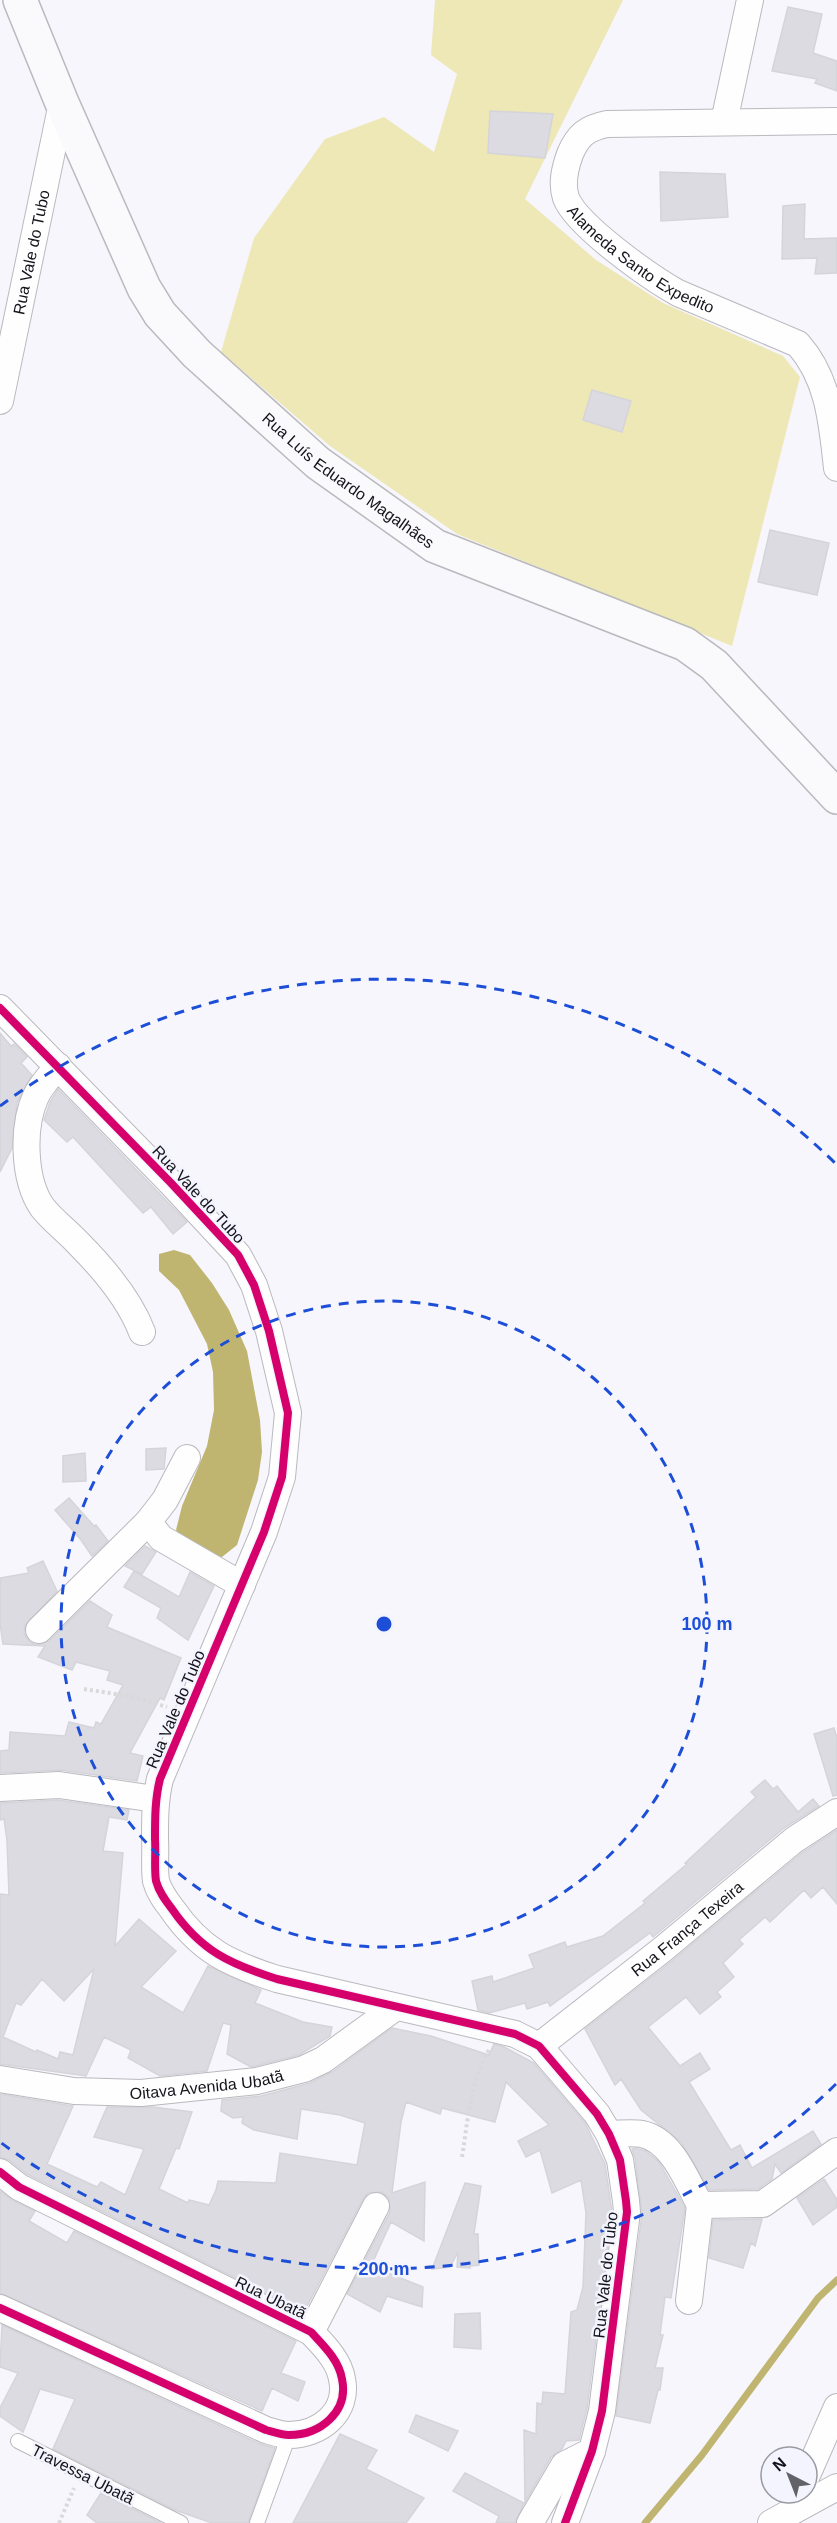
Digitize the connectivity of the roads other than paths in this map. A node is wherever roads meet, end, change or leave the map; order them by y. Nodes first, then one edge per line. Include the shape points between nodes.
1 (20, 0) edge
2 (750, 0) edge
3 (62, 103) junction
4 (837, 121) edge
5 (724, 122) junction
6 (0, 401) edge
7 (834, 414) edge
8 (837, 468) edge
9 (837, 798) edge
10 (0, 1008) edge
11 (58, 1066) junction
12 (142, 1332) dead end
13 (187, 1458) dead end
14 (148, 1522) junction
15 (242, 1585) junction
16 (39, 1630) dead end
17 (0, 1788) edge
18 (155, 1799) junction
19 (837, 1812) edge
20 (396, 2007) junction
21 (539, 2046) junction
22 (0, 2079) edge
23 (609, 2134) junction
24 (837, 2151) edge
25 (0, 2172) edge
26 (700, 2205) junction
27 (376, 2206) dead end
28 (689, 2301) dead end
29 (0, 2308) edge
30 (311, 2332) junction
31 (837, 2407) edge
32 (289, 2435) junction
33 (18, 2441) dead end
34 (819, 2448) edge
35 (592, 2451) junction
36 (837, 2487) edge
37 (787, 2510) edge
38 (540, 2516) edge
39 (181, 2523) edge
40 (257, 2523) edge
41 (565, 2523) edge

1 - 3 main road, Rua Luís Eduardo Magalhães
2 - 5 street
3 - 6 street, Rua Vale do Tubo
3 - 9 main road, Rua Luís Eduardo Magalhães via 144,288 160,314 197,354 309,455 435,546 685,644 701,654
4 - 5 street, Alameda Santo Expedito
5 - 7 street, Alameda Santo Expedito via 590,127 577,138 563,175 566,198 595,232 678,294 798,344 820,377
7 - 8 street, Alameda Santo Expedito
10 - 11 street, Rua Vale do Tubo
11 - 12 street via 36,1095 25,1135 34,1192 43,1207 120,1291 135,1312
11 - 15 street, Rua Vale do Tubo via 238,1256 254,1285 269,1331 288,1425 282,1477
13 - 14 street via 165,1500
14 - 15 street via 161,1538
14 - 16 street
15 - 18 street, Rua Vale do Tubo via 165,1766
17 - 18 street via 58,1785
18 - 20 street, Rua Vale do Tubo via 156,1880 161,1895 190,1933 239,1967
19 - 21 street, Rua França Texeira via 794,1840
20 - 21 street, Rua Vale do Tubo via 515,2034
20 - 22 street, Oitava Avenida Ubatã via 323,2060 257,2081 141,2093 74,2091
21 - 23 street, Rua Vale do Tubo via 582,2094
23 - 26 street via 643,2134 658,2141 677,2163
23 - 35 street, Rua Vale do Tubo via 620,2160 627,2212 602,2410
24 - 26 street via 763,2204
25 - 30 street, Rua Ubatã via 19,2187
26 - 28 street
27 - 30 street
29 - 32 street via 255,2426
30 - 32 street, Rua Ubatã via 335,2361 342,2378 343,2397 338,2412 327,2424
31 - 34 street
32 - 40 lane
33 - 39 lane, Travessa Ubatã
35 - 38 street via 564,2466
35 - 41 street, Rua Vale do Tubo
36 - 37 street

